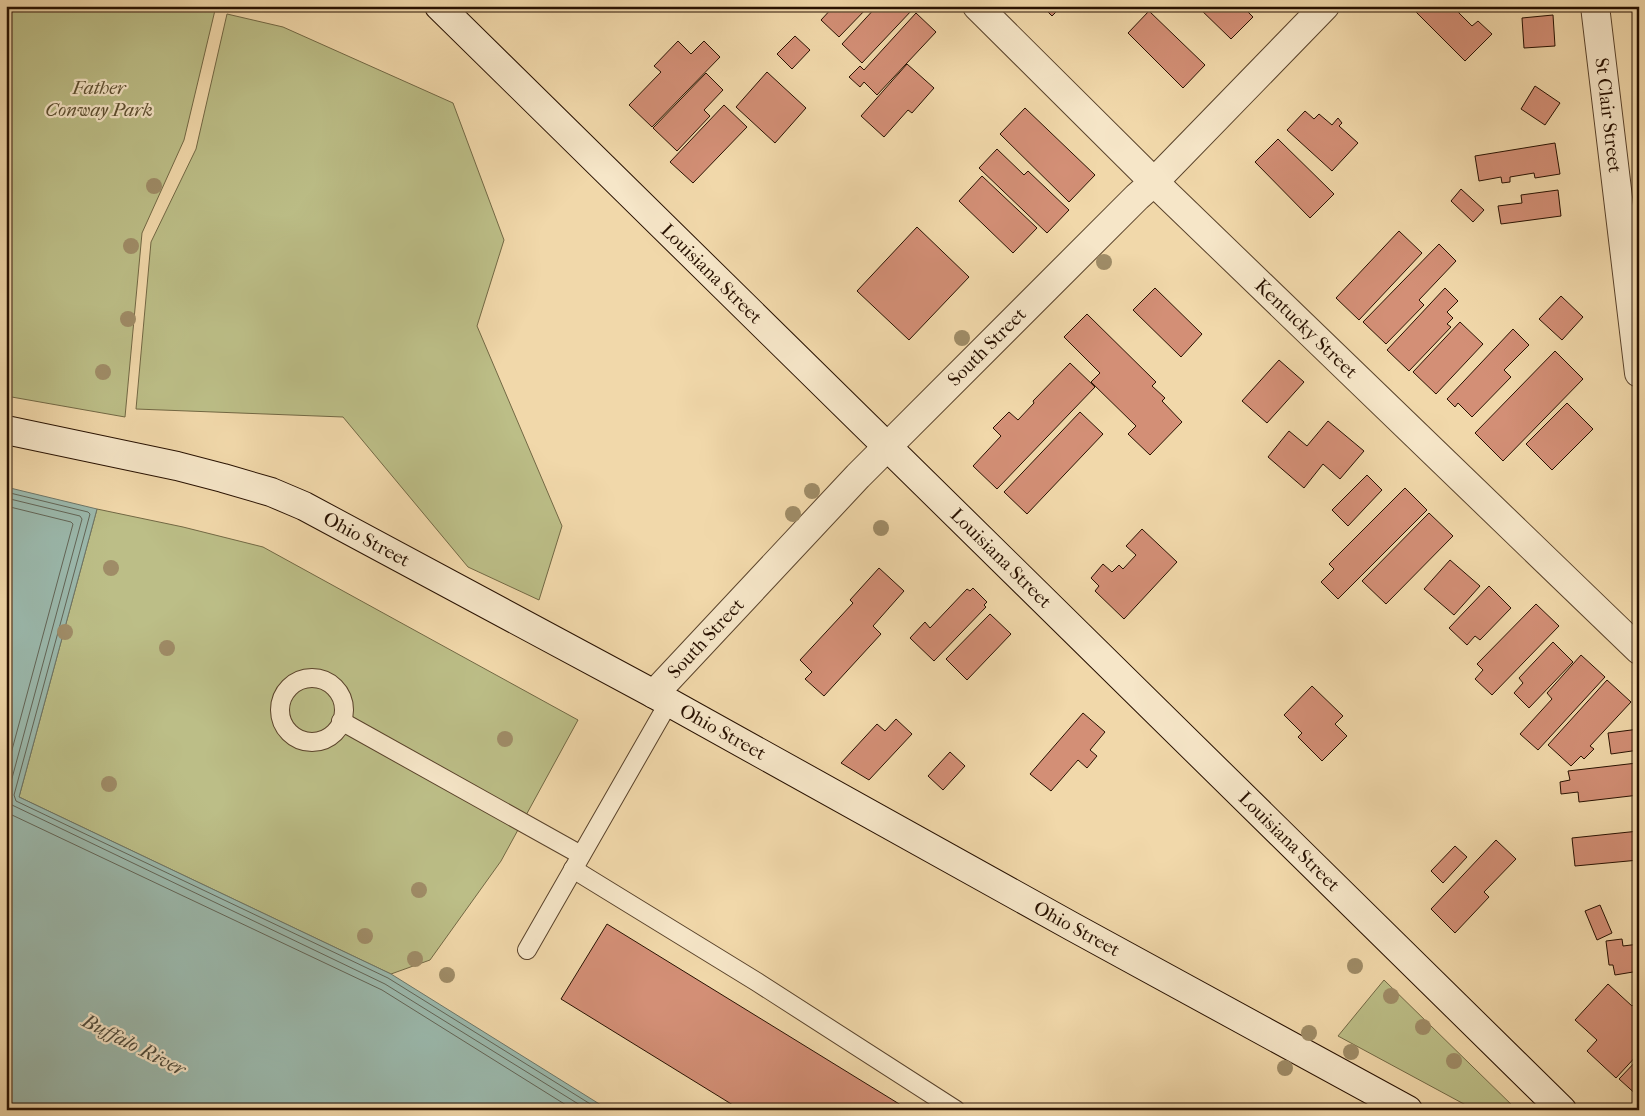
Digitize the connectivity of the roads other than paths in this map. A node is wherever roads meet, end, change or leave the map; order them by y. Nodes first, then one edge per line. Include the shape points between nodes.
1 (439, 6) edge
2 (977, 6) edge
3 (1325, 6) edge
4 (1595, 6) edge
5 (1154, 182) junction
6 (1639, 374) edge
7 (6, 430) edge
8 (888, 447) junction
9 (1639, 650) edge
10 (662, 698) junction
11 (341, 721) dead end
12 (577, 862) junction
13 (526, 950) dead end
14 (956, 1110) edge
15 (1408, 1110) edge
16 (1562, 1110) edge

1 - 8 street, Louisiana Street
2 - 5 street, Kentucky Street
3 - 5 street, South Street
4 - 6 street, St Clair Street
5 - 8 street, South Street
5 - 9 street, Kentucky Street
7 - 10 street, Ohio Street via 177,466 271,492 304,506
8 - 10 street, South Street via 858,476
8 - 16 street, Louisiana Street
10 - 12 lane
10 - 15 street, Ohio Street
11 - 12 lane
12 - 13 lane
12 - 14 lane

